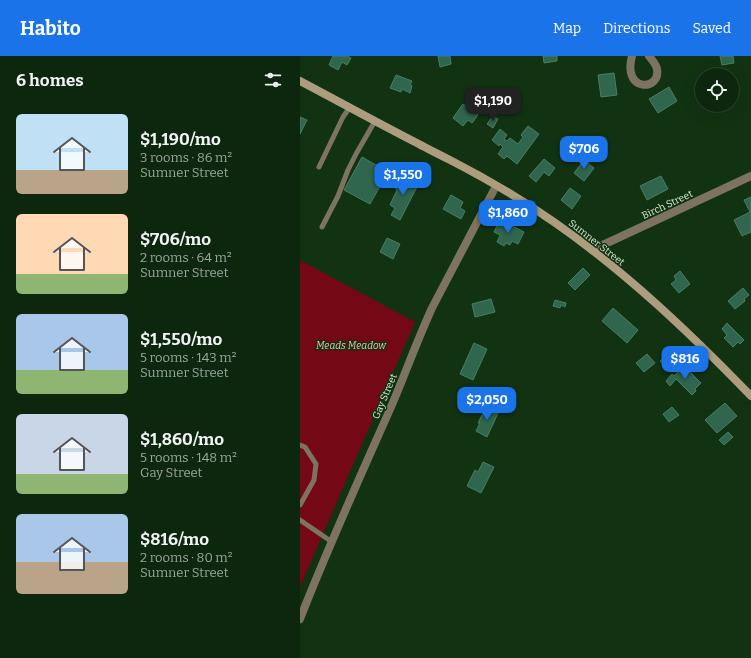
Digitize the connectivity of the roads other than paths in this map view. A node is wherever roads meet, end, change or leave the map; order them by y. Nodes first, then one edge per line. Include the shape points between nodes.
1 (632, 56) edge
2 (649, 56) edge
3 (300, 81) edge
4 (350, 107) junction
5 (375, 121) junction
6 (320, 167) dead end
7 (751, 176) edge
8 (496, 186) junction
9 (322, 227) dead end
10 (592, 250) junction
11 (751, 396) edge
12 (300, 445) edge
13 (300, 506) edge
14 (300, 520) edge
15 (332, 542) junction
16 (300, 619) edge

1 - 2 street via 631,75 636,83 641,85 649,84 656,77 657,68
3 - 4 main road, Sumner Street
4 - 5 main road, Sumner Street
4 - 6 lane
5 - 8 main road, Sumner Street
5 - 9 lane
7 - 10 street, Birch Street
8 - 10 main road, Sumner Street
8 - 15 street, Gay Street via 432,308
10 - 11 main road, Sumner Street via 641,290
12 - 13 lane via 305,447 316,464 314,480
14 - 15 lane
15 - 16 street, Gay Street

